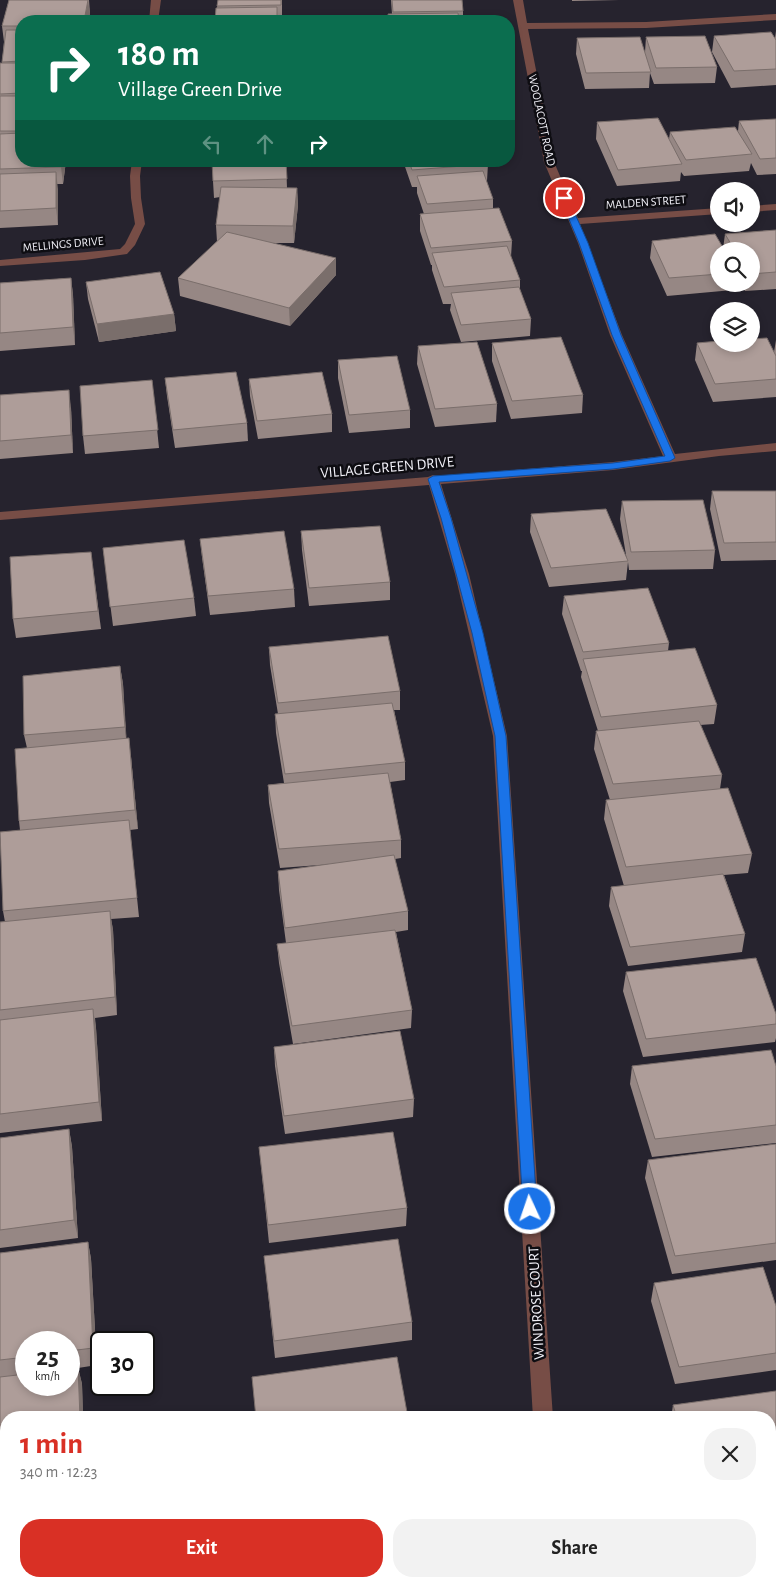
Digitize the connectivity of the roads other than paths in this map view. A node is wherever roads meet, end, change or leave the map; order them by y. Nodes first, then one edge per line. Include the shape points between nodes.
1 (156, 0) edge
2 (518, 0) edge
3 (155, 15) edge
4 (776, 17) edge
5 (523, 26) junction
6 (136, 167) edge
7 (776, 207) edge
8 (760, 208) edge
9 (710, 212) edge
10 (574, 221) junction
11 (0, 263) edge
12 (776, 447) edge
13 (670, 458) junction
14 (433, 479) junction
15 (0, 516) edge
16 (543, 1411) edge

1 - 3 street
2 - 5 street, WOOLACOTT ROAD
4 - 5 street via 646,25
5 - 10 street, WOOLACOTT ROAD via 548,162
6 - 11 street, MELLINGS DRIVE via 135,184 140,224 123,252
7 - 8 street
9 - 10 street, MALDEN STREET
10 - 13 street, WOOLACOTT ROAD via 616,335
12 - 13 street, VILLAGE GREEN DRIVE
13 - 14 street, VILLAGE GREEN DRIVE via 613,466
14 - 15 street, VILLAGE GREEN DRIVE
14 - 16 street, WINDROSE COURT via 478,633 500,736

